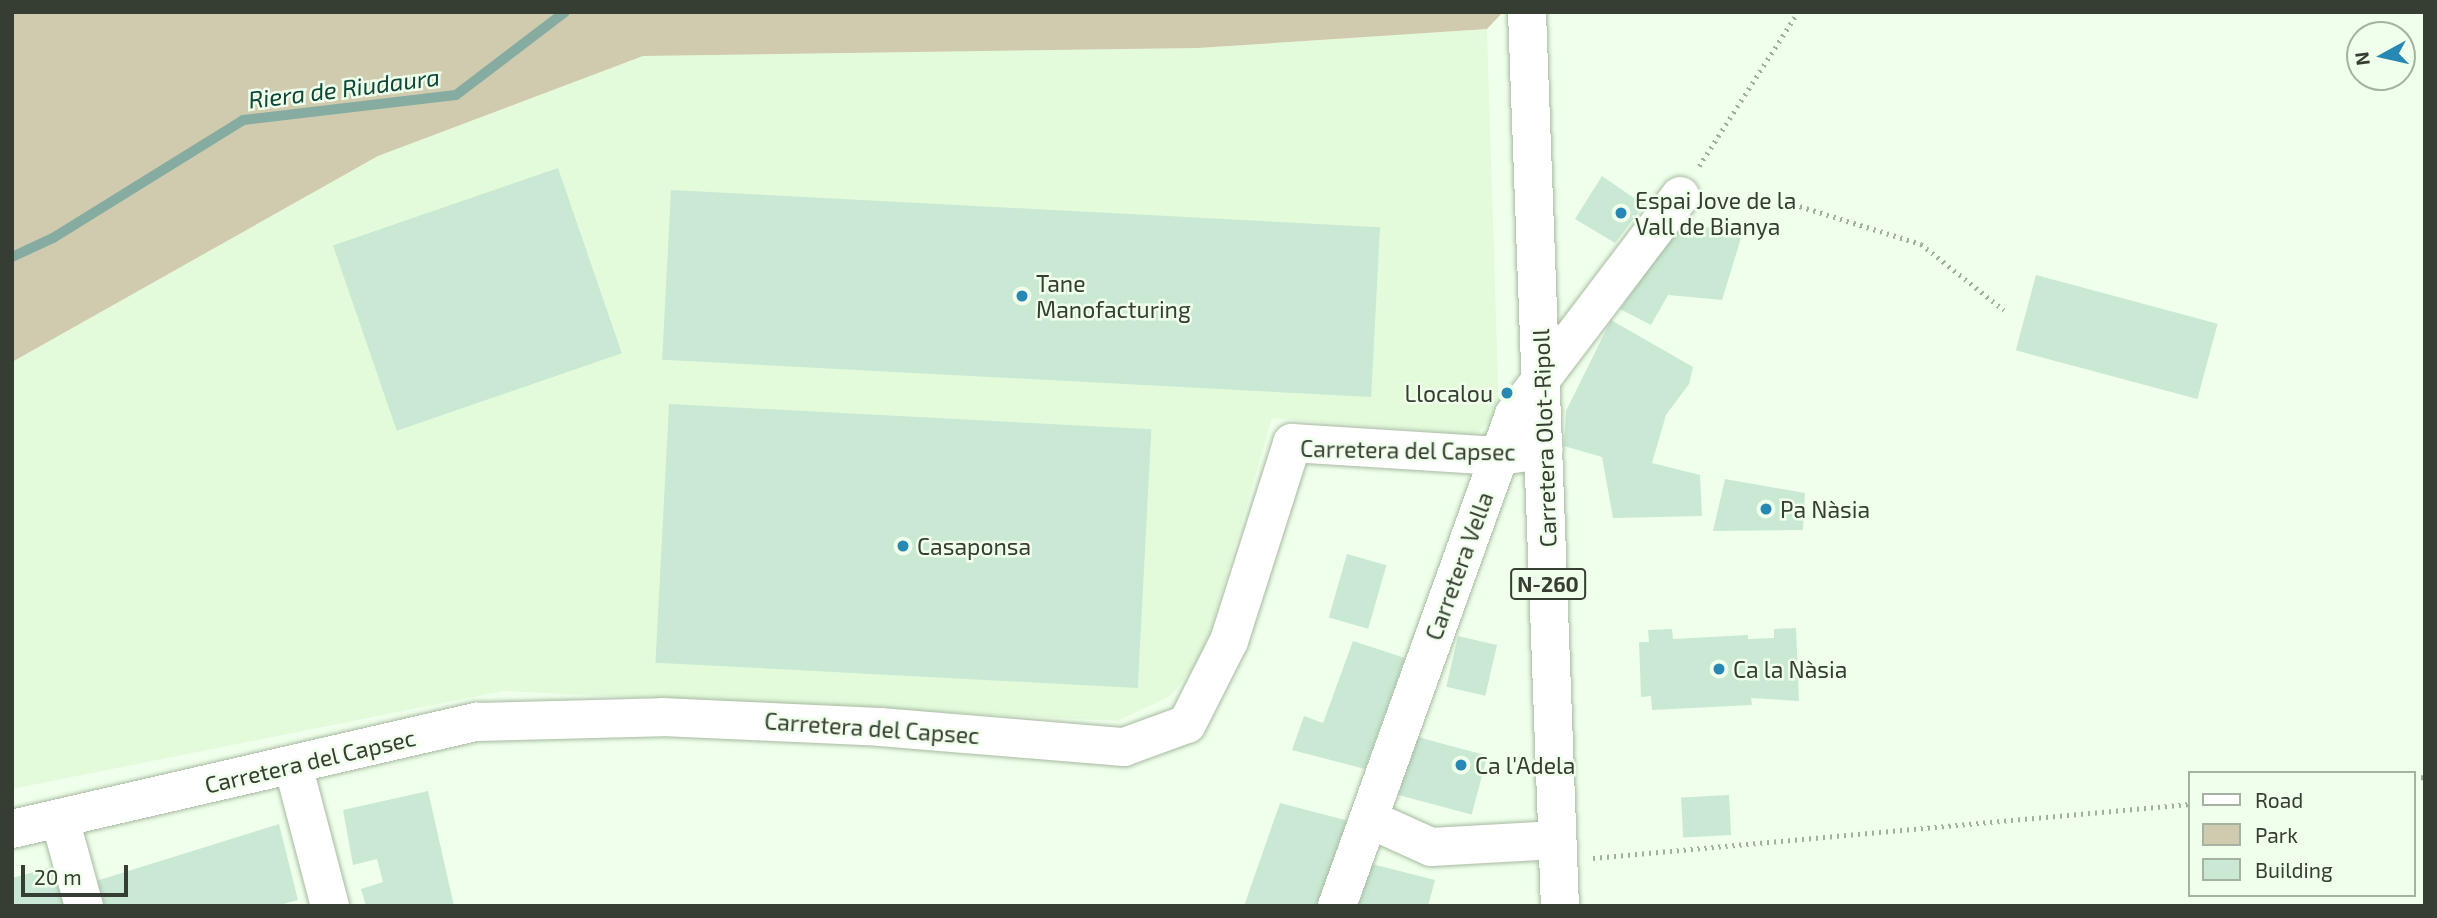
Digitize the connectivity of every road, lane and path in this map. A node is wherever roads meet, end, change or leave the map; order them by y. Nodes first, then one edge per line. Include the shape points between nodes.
1 (1527, 12) edge
2 (1798, 12) edge
3 (1680, 196) joint
4 (1780, 200) dead end
5 (2004, 310) dead end
6 (1542, 377) junction
7 (1544, 450) junction
8 (1498, 456) junction
9 (293, 765) junction
10 (2188, 804) edge
11 (60, 819) junction
12 (1369, 819) junction
13 (12, 829) edge
14 (1571, 849) junction
15 (84, 906) edge
16 (330, 906) edge
17 (1337, 906) edge
18 (1560, 906) edge

1 - 6 street, Carretera Olot-Ripoll / N-260
2 - 3 path
3 - 6 street, Carretera Vella
4 - 5 path via 1921,244
6 - 7 street, Carretera Olot-Ripoll / N-260
6 - 8 street, Carretera Vella via 1514,415
7 - 8 street, Carretera del Capsec
7 - 14 street, Carretera Olot-Ripoll / N-260
8 - 9 street, Carretera del Capsec via 1292,443 1229,641 1187,724 1124,747 880,727 662,717 477,722
8 - 12 street, Carretera Vella
9 - 11 street, Carretera del Capsec
9 - 16 street
10 - 14 path
11 - 13 street, Carretera del Capsec
11 - 15 street
12 - 14 street via 1431,847
12 - 17 street, Carretera Vella
14 - 18 street, Carretera Olot-Ripoll / N-260

